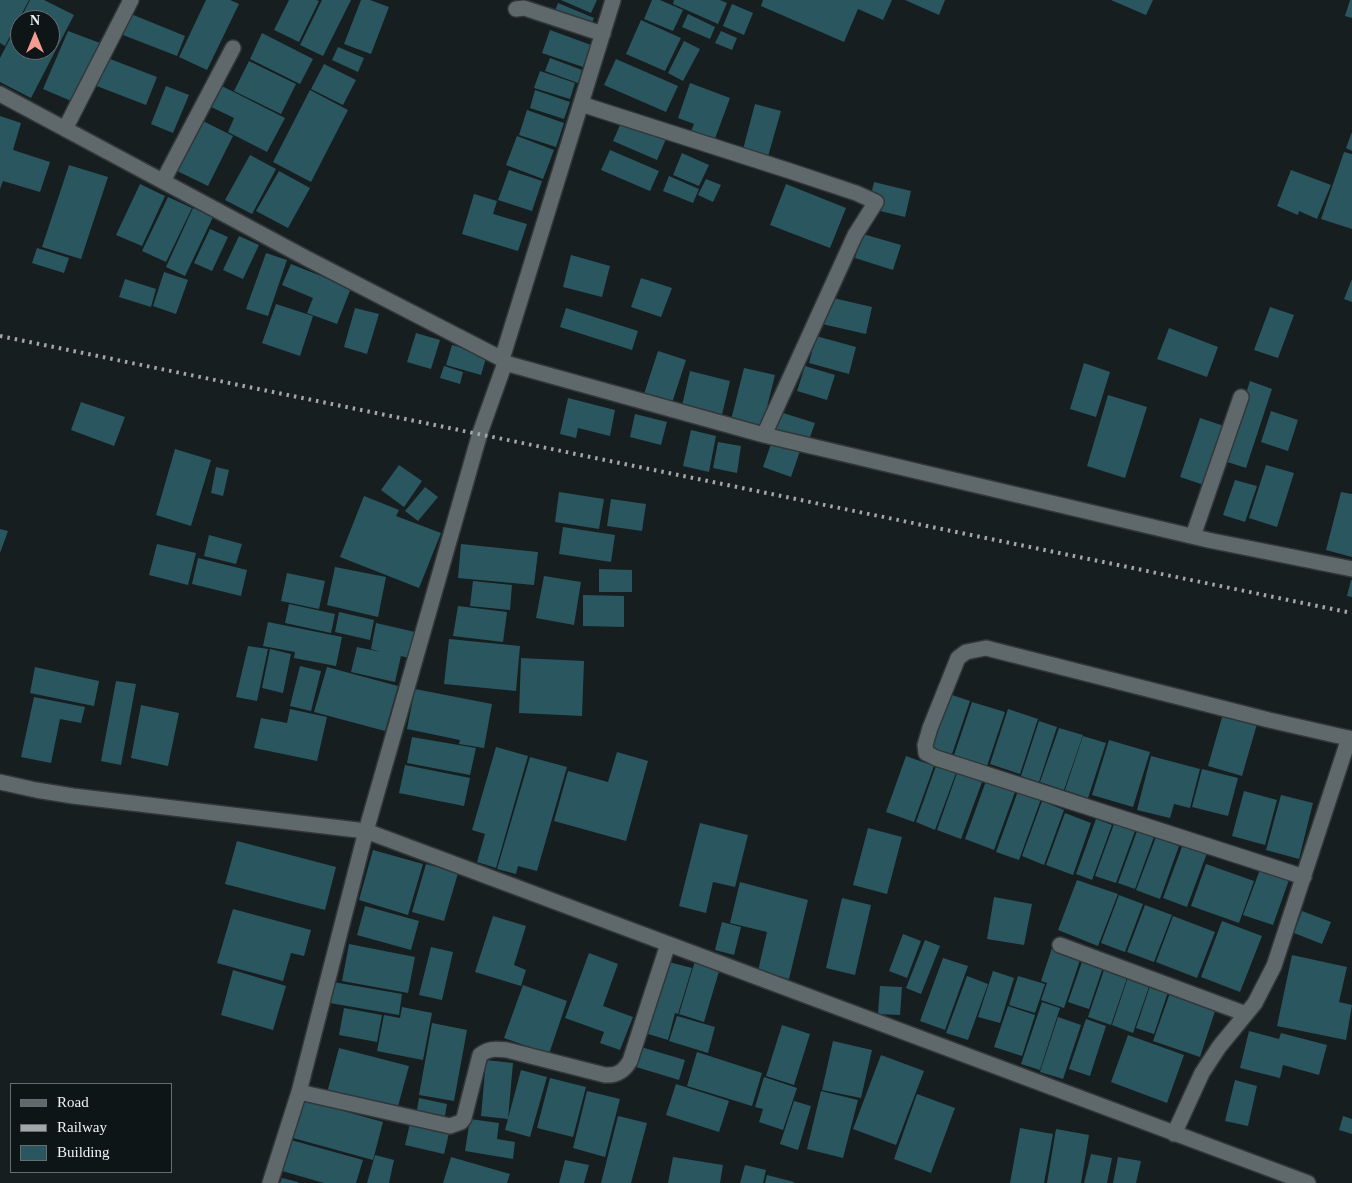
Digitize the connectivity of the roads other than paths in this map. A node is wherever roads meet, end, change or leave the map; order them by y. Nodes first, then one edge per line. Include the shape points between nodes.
1 (131, 0) edge
2 (613, 0) edge
3 (516, 9) dead end
4 (603, 34) junction
5 (234, 48) dead end
6 (0, 94) edge
7 (581, 104) junction
8 (66, 129) junction
9 (163, 181) junction
10 (503, 361) junction
11 (1241, 397) dead end
12 (764, 435) junction
13 (1193, 536) junction
14 (1352, 568) edge
15 (1351, 738) edge
16 (0, 782) edge
17 (366, 831) junction
18 (1304, 877) junction
19 (668, 944) junction
20 (1060, 945) dead end
21 (1246, 1014) junction
22 (298, 1092) junction
23 (1174, 1134) junction
24 (270, 1183) edge
25 (1308, 1183) edge

1 - 8 street
2 - 4 street
3 - 4 street via 524,8
4 - 7 street
5 - 9 street
6 - 8 street
7 - 10 street
7 - 12 street via 790,170 876,202 855,235
8 - 9 street
9 - 10 street
10 - 12 street
10 - 17 street
11 - 13 street
12 - 13 street
13 - 14 street
15 - 18 street
15 - 18 street via 986,648 966,652 958,658 930,728 926,753 936,758
16 - 17 street via 73,796
17 - 19 street
17 - 22 street
18 - 21 street via 1274,966 1265,987
19 - 22 street via 630,1061 621,1072 605,1075 507,1050 486,1050 480,1055 464,1118 450,1126
19 - 23 street
20 - 21 street
21 - 23 street via 1202,1073
22 - 24 street
23 - 25 street

